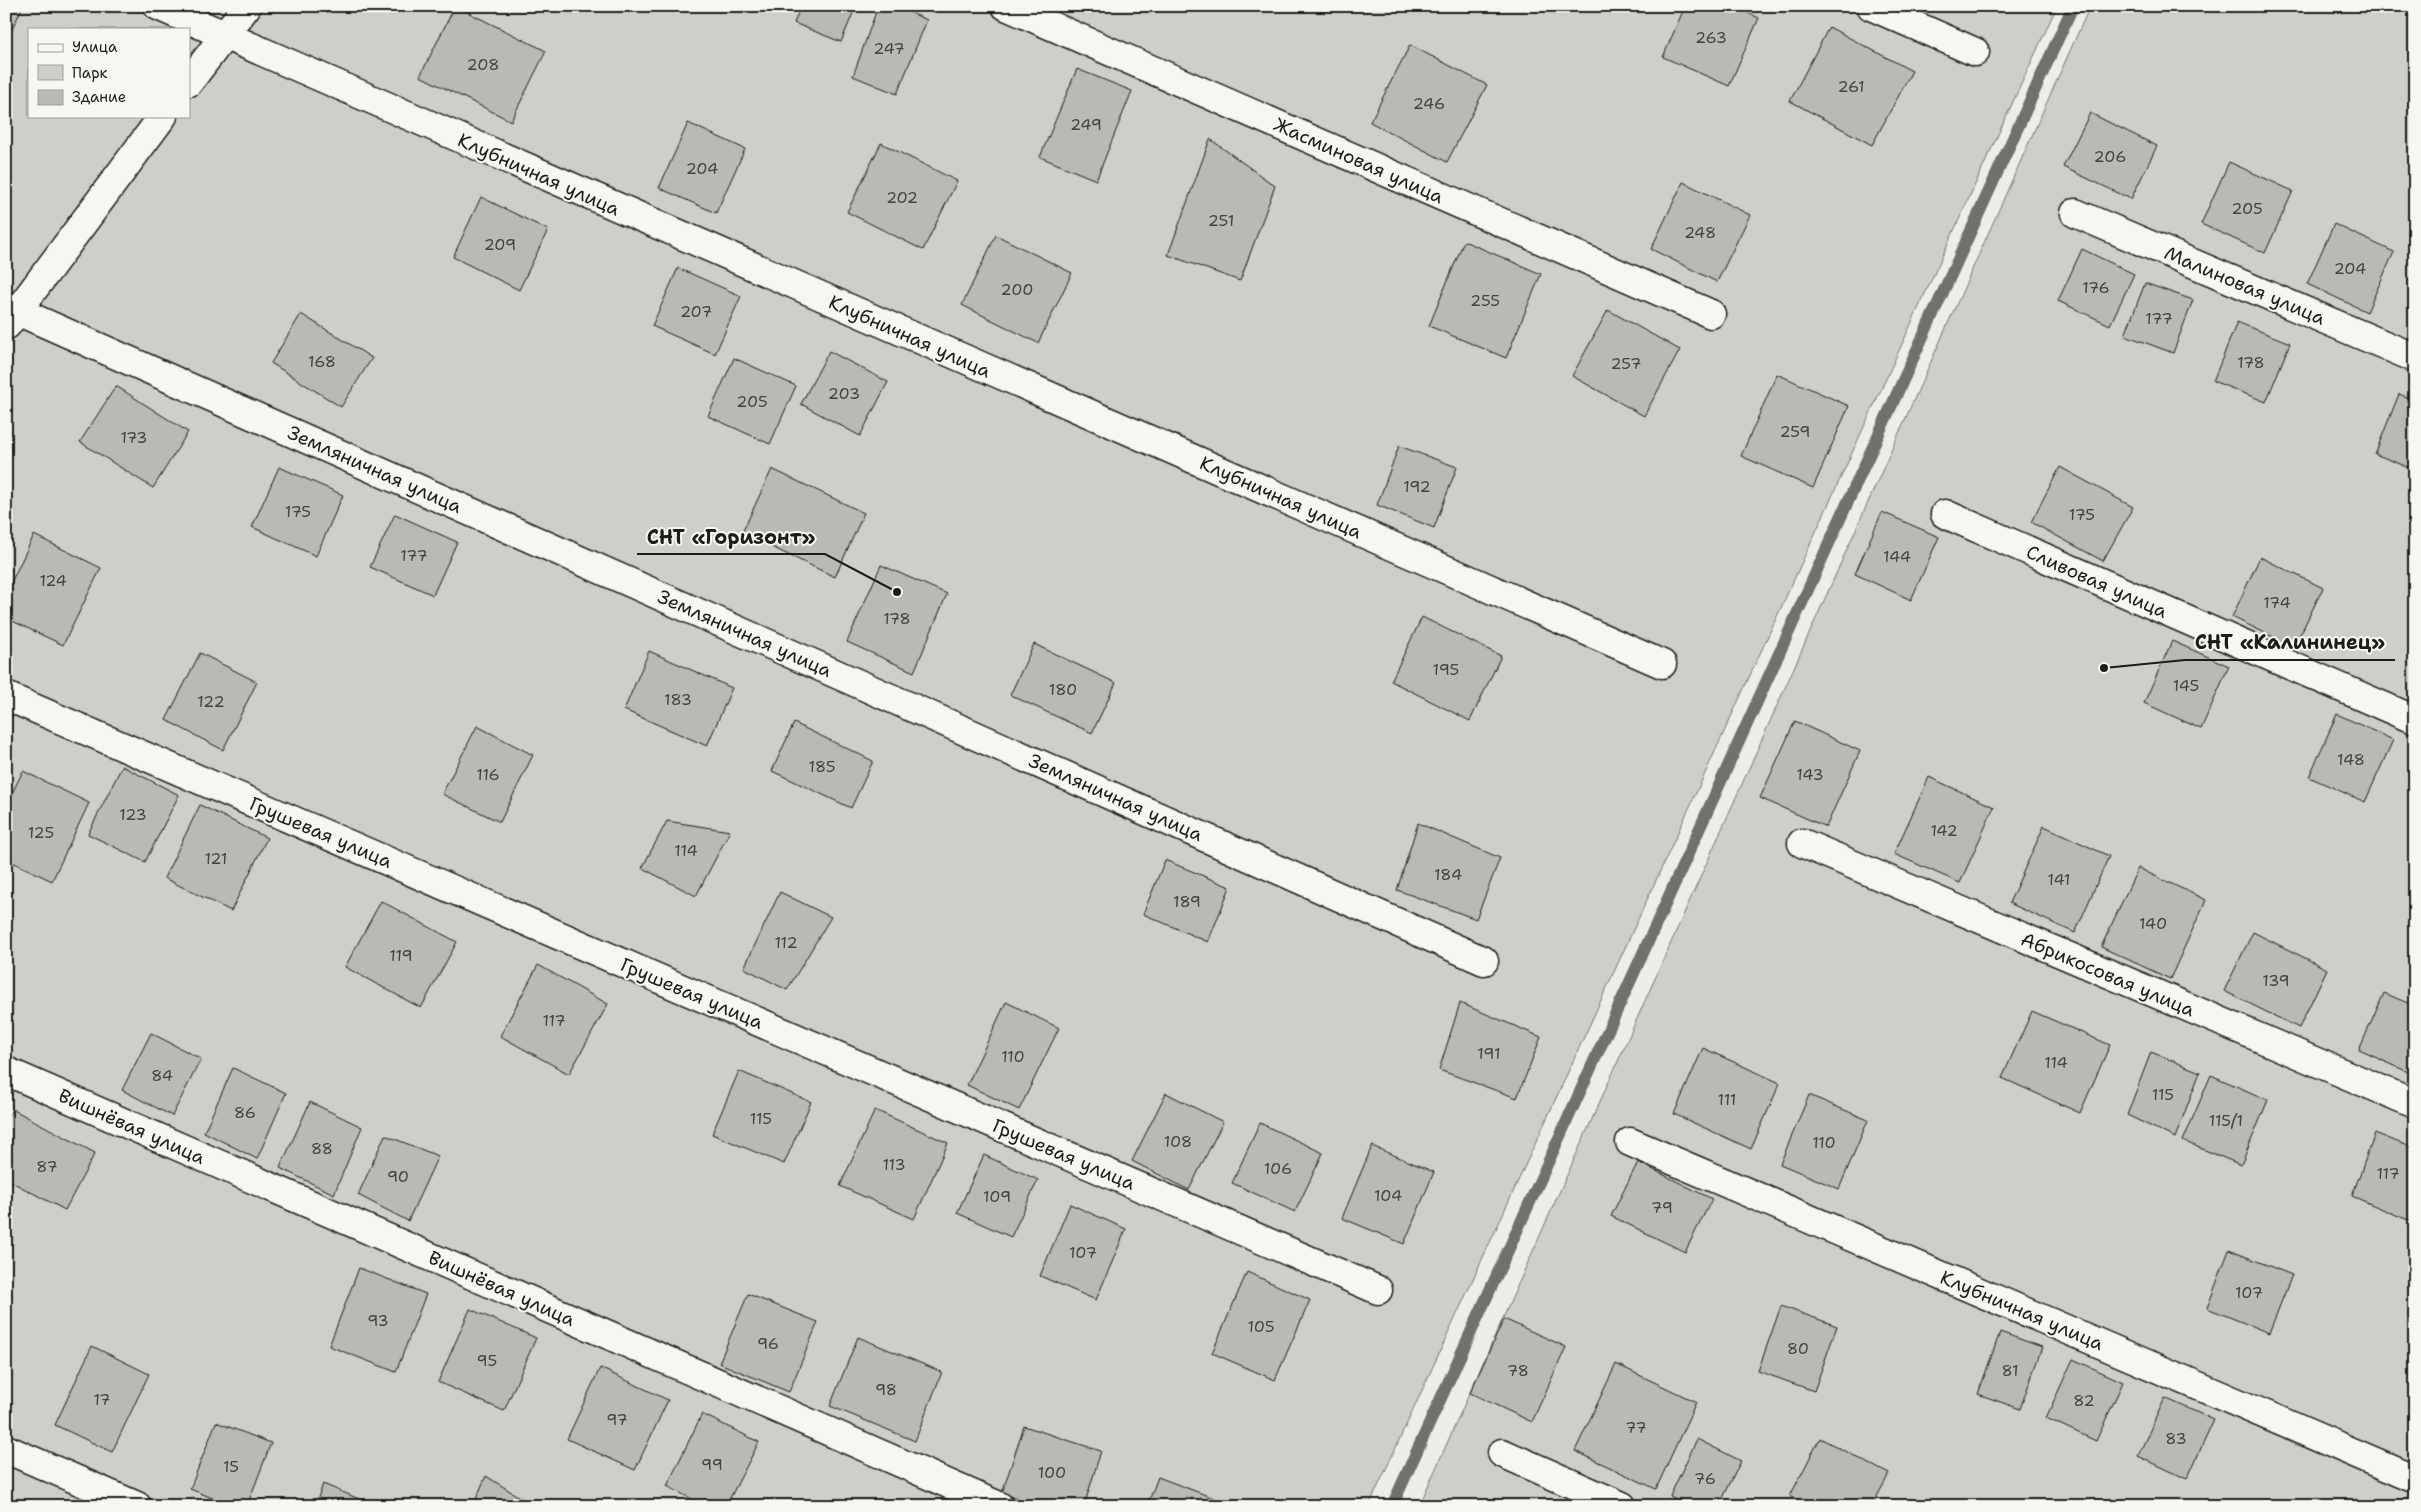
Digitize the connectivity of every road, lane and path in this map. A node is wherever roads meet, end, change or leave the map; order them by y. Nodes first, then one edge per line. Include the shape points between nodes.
1 (158, 6) edge
2 (247, 6) edge
3 (1006, 6) edge
4 (1871, 6) edge
5 (223, 36) junction
6 (1975, 52) dead end
7 (190, 81) edge
8 (161, 118) edge
9 (2075, 213) dead end
10 (10, 314) edge
11 (1711, 314) dead end
12 (2415, 358) edge
13 (1945, 514) dead end
14 (1662, 664) dead end
15 (6, 696) edge
16 (2415, 720) edge
17 (1802, 843) dead end
18 (1484, 960) dead end
19 (6, 1071) edge
20 (2415, 1104) edge
21 (1630, 1142) dead end
22 (1378, 1290) dead end
23 (6, 1448) edge
24 (1502, 1454) dead end
25 (2415, 1479) edge
26 (137, 1506) edge
27 (999, 1506) edge
28 (1622, 1506) edge

1 - 5 street, Клубничная улица
2 - 5 street
3 - 11 street, Жасминовая улица
4 - 6 street
5 - 7 street
5 - 14 street, Клубничная улица
8 - 10 street
9 - 12 street, Малиновая улица
10 - 18 street, Земляничная улица
13 - 16 street, Сливовая улица
15 - 22 street, Грушевая улица
17 - 20 street, Абрикосовая улица
19 - 27 street, Вишнёвая улица
21 - 25 street, Клубничная улица
23 - 26 street
24 - 28 street

